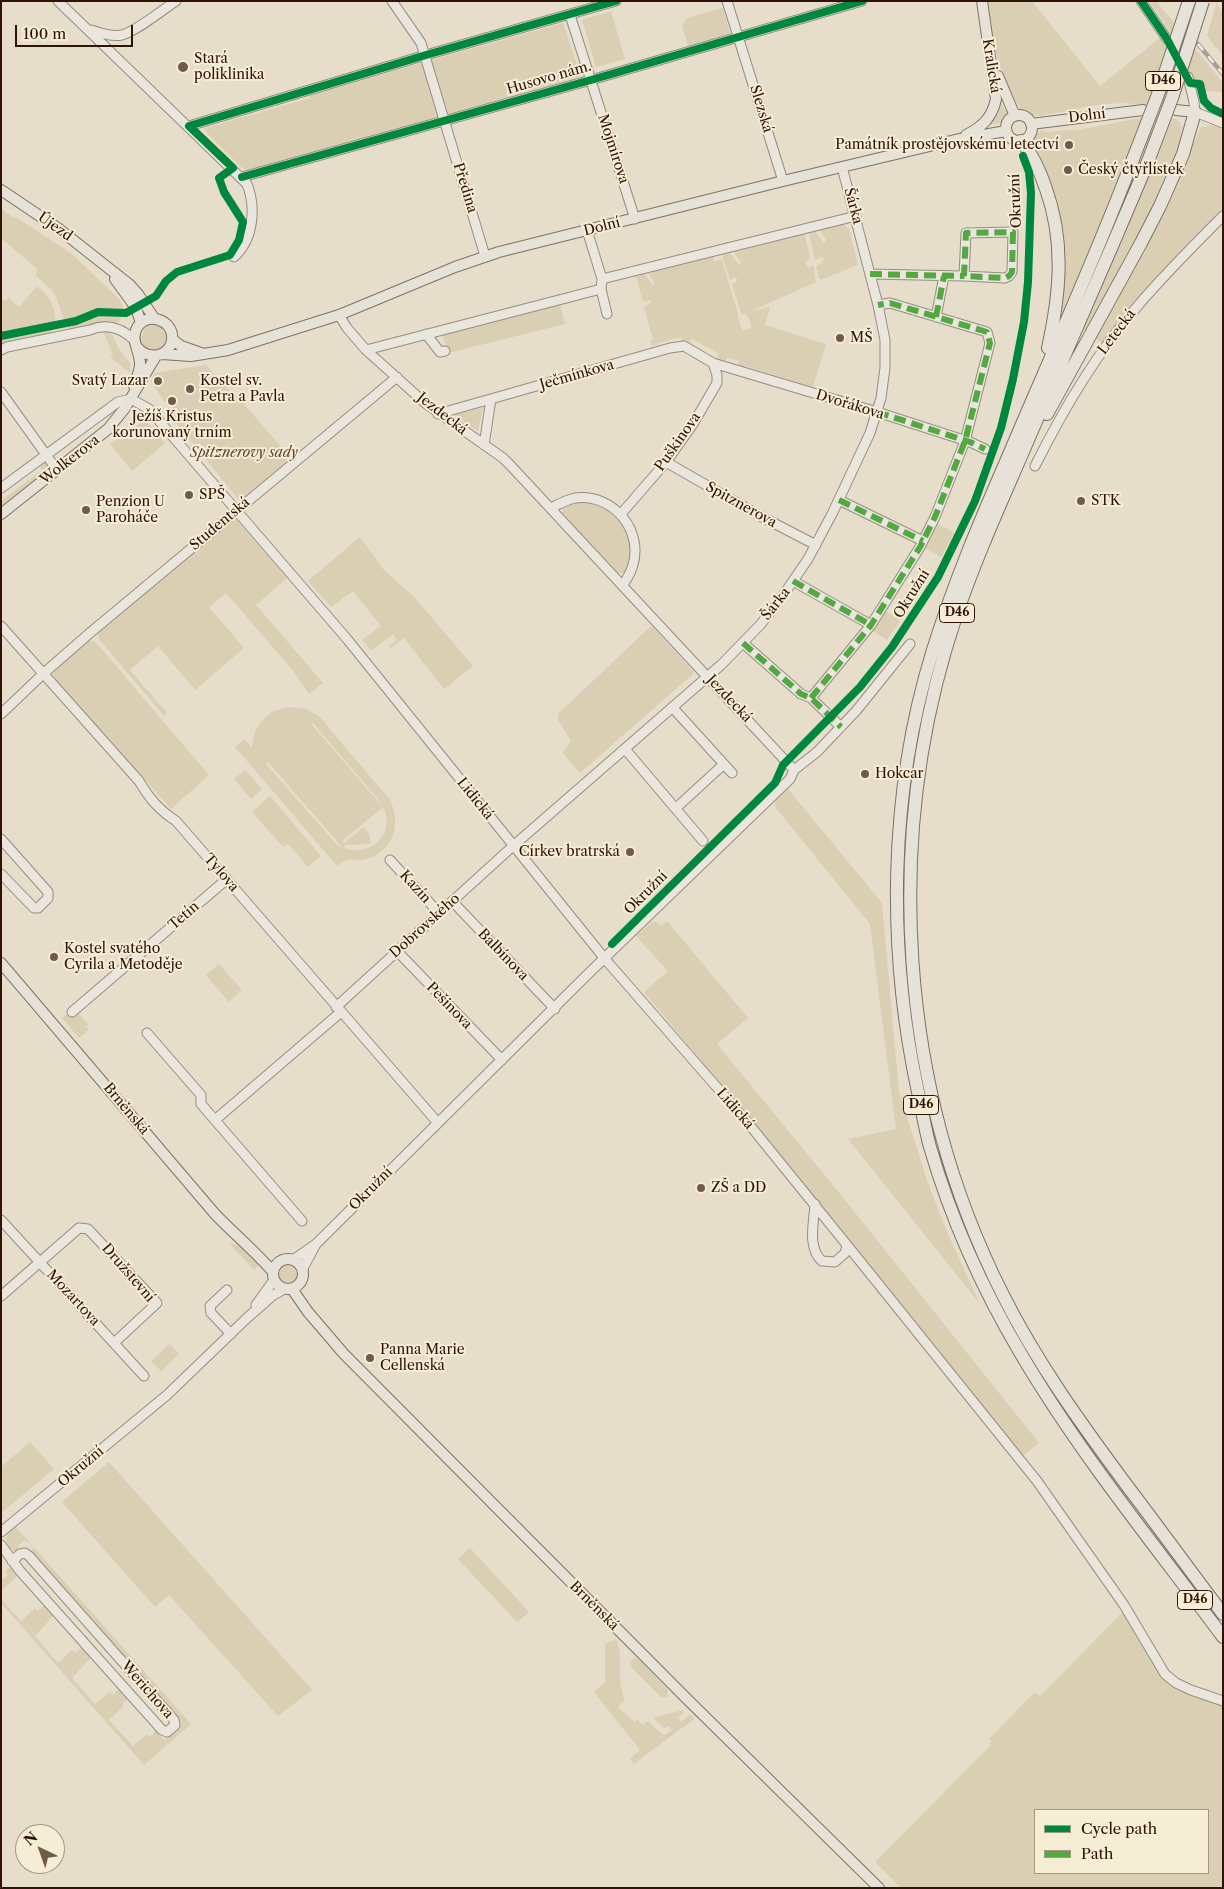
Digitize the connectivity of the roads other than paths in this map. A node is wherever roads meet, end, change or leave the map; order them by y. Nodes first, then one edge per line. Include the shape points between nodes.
1 (58, 1) edge
2 (176, 1) edge
3 (392, 1) edge
4 (616, 1) edge
5 (727, 1) edge
6 (862, 1) edge
7 (982, 1) edge
8 (1141, 1) edge
9 (1189, 1) edge
10 (1203, 1) edge
11 (570, 16) junction
12 (86, 28) junction
13 (740, 37) junction
14 (1167, 39) dead end
15 (988, 44) junction
16 (426, 55) junction
17 (1188, 77) dead end
18 (591, 80) junction
19 (1143, 110) dead end
20 (1176, 110) dead end
21 (1195, 112) junction
22 (1014, 116) junction
23 (445, 121) junction
24 (1223, 123) edge
25 (1031, 124) junction
26 (189, 126) junction
27 (1006, 131) junction
28 (956, 140) junction
29 (1021, 141) junction
30 (842, 167) junction
31 (242, 177) junction
32 (783, 180) junction
33 (1, 190) edge
34 (856, 216) junction
35 (1223, 216) edge
36 (634, 219) junction
37 (588, 230) junction
38 (485, 256) junction
39 (234, 257) dead end
40 (870, 274) junction
41 (944, 276) junction
42 (964, 276) junction
43 (602, 279) junction
44 (128, 288) junction
45 (601, 289) junction
46 (878, 305) junction
47 (608, 314) dead end
48 (339, 315) junction
49 (936, 317) junction
50 (154, 318) junction
51 (141, 323) junction
52 (426, 334) junction
53 (172, 339) junction
54 (135, 343) junction
55 (1, 350) edge
56 (366, 350) junction
57 (444, 351) dead end
58 (159, 355) junction
59 (209, 355) junction
60 (713, 363) junction
61 (397, 377) junction
62 (1037, 389) junction
63 (1, 392) edge
64 (131, 398) junction
65 (491, 399) junction
66 (877, 412) junction
67 (438, 414) junction
68 (965, 441) junction
69 (484, 445) junction
70 (985, 449) dead end
71 (1024, 449) junction
72 (47, 455) junction
73 (666, 462) junction
74 (1036, 466) dead end
75 (57, 470) junction
76 (1, 488) edge
77 (839, 500) junction
78 (550, 508) junction
79 (236, 511) junction
80 (1, 514) edge
81 (621, 514) junction
82 (923, 541) junction
83 (816, 545) junction
84 (793, 581) junction
85 (622, 585) junction
86 (871, 625) junction
87 (1, 626) edge
88 (743, 643) junction
89 (910, 644) dead end
90 (44, 673) junction
91 (708, 676) junction
92 (811, 698) junction
93 (673, 708) junction
94 (1, 714) edge
95 (841, 727) junction
96 (625, 749) junction
97 (724, 764) junction
98 (794, 770) junction
99 (732, 773) dead end
100 (676, 808) junction
101 (1, 839) edge
102 (703, 842) dead end
103 (513, 846) junction
104 (390, 860) dead end
105 (1, 874) edge
106 (227, 879) junction
107 (452, 901) junction
108 (439, 914) junction
109 (397, 951) junction
110 (605, 959) junction
111 (1, 963) edge
112 (339, 1009) junction
113 (555, 1009) junction
114 (72, 1012) dead end
115 (146, 1033) dead end
116 (502, 1060) junction
117 (215, 1120) junction
118 (438, 1123) junction
119 (815, 1204) junction
120 (1, 1220) edge
121 (302, 1221) dead end
122 (316, 1244) junction
123 (847, 1245) junction
124 (255, 1252) junction
125 (293, 1260) junction
126 (280, 1261) junction
127 (40, 1262) junction
128 (302, 1270) junction
129 (273, 1276) junction
130 (292, 1288) junction
131 (227, 1290) dead end
132 (1, 1296) edge
133 (247, 1318) junction
134 (231, 1334) junction
135 (114, 1343) junction
136 (144, 1376) dead end
137 (1, 1532) edge
138 (1, 1545) edge
139 (12, 1561) junction
140 (1223, 1614) edge
141 (97, 1634) junction
142 (1223, 1637) edge
143 (85, 1645) junction
144 (1223, 1701) edge
145 (879, 1888) edge

1 - 12 street
2 - 12 street via 121,35 104,35
3 - 16 street, Předina via 419,38
4 - 11 street
5 - 13 street, Slezská
6 - 13 street, Husovo nám.
7 - 15 main road, Kralická
8 - 14 street
9 - 62 highway, D46, bridge via 1157,98 1107,226
10 - 71 highway, D46, bridge via 1147,164
11 - 16 street
11 - 18 street, Mojmírova
12 - 26 street
13 - 18 street, Husovo nám.
13 - 32 street, Slezská
15 - 22 main road
15 - 28 main road, Kralická via 996,92 994,108 982,126
16 - 23 street, Předina
16 - 26 street
17 - 21 street
18 - 23 street, Husovo nám.
18 - 36 street, Mojmírova
19 - 25 main road, Dolní
20 - 21 main road
21 - 24 street
21 - 71 highway via 1183,154 1141,243 1049,412
22 - 25 main road via 1025,117
22 - 27 main road
23 - 31 street, Husovo nám.
23 - 38 street, Předina
25 - 29 main road via 1031,134
26 - 31 street
27 - 28 main road, Dolní
27 - 29 main road via 1012,139
28 - 30 main road, Dolní
29 - 62 highway via 1033,156 1044,181 1058,238 1060,263 1058,300
30 - 32 main road, Dolní
30 - 34 street, Šárka
31 - 39 street via 250,191 250,233
32 - 36 main road, Dolní
33 - 44 main road, Újezd via 59,229
34 - 40 street, Šárka
34 - 43 street
35 - 74 street, Letecká via 1154,287 1103,350 1074,393
36 - 37 main road, Dolní
37 - 38 main road, Dolní
37 - 43 street
38 - 48 main road, Dolní
40 - 41 street
40 - 46 street, Šárka
41 - 42 street
41 - 49 street
42 - 42 street via 1009,276 1012,272 1013,232 966,233
43 - 45 street
44 - 50 main road via 138,294
44 - 51 main road
45 - 47 street
45 - 52 street
46 - 49 street via 890,303
46 - 66 street, Šárka via 885,340 885,368
48 - 56 street, Jezdecká
48 - 59 main road, Dolní
49 - 68 street via 987,332 990,343
50 - 51 main road
50 - 53 main road via 166,324
51 - 54 main road via 136,329
52 - 56 street
52 - 57 street via 440,352
53 - 58 main road via 169,348
53 - 59 main road via 181,346
54 - 55 street via 124,332 104,326
54 - 58 main road via 145,355
54 - 64 main road, Wolkerova via 140,365
56 - 61 street, Jezdecká
58 - 59 main road, Dolní
58 - 64 main road, Wolkerova
60 - 65 street, Ječmínkova via 688,348 676,347
60 - 66 street, Dvořákova
60 - 73 street, Puškinova via 717,383
61 - 67 street, Jezdecká
61 - 79 street, Studentská
62 - 142 highway, D46 via 972,540 947,608 921,691 908,755 897,897 898,950 908,1043 930,1147 946,1194 978,1273 1008,1331 1062,1419
63 - 72 street
64 - 72 street, Wolkerova via 118,402
64 - 75 main road, Wolkerova via 108,429
64 - 79 street, Lidická via 149,409
65 - 67 street, Ječmínkova
65 - 69 street
66 - 68 street, Dvořákova
66 - 77 street, Šárka
67 - 69 street, Jezdecká
68 - 70 street, Dvořákova
68 - 82 street
69 - 78 street, Jezdecká via 503,458
71 - 140 highway, D46 via 955,619 923,750 912,853 912,952 920,1035 942,1141 968,1216 1002,1294 1072,1411
72 - 75 street
72 - 76 street, Wolkerova
73 - 81 street, Puškinova
73 - 83 street, Spitznerova
75 - 80 main road, Wolkerova
77 - 82 street
77 - 83 street, Šárka
78 - 81 street via 575,498 588,499 599,501
78 - 85 street, Jezdecká
79 - 90 street, Studentská
79 - 103 street, Lidická via 347,639
81 - 85 street via 632,532 635,555 632,570
82 - 86 street
83 - 84 street, Šárka
84 - 86 street
84 - 88 street, Šárka
85 - 91 street, Jezdecká
86 - 92 street
87 - 90 street, Tylova
88 - 91 street, Šárka
88 - 92 street via 802,694
89 - 95 street, Okružní
90 - 94 street, Studentská
90 - 106 street, Tylova via 139,782 148,797 176,821
91 - 93 street, Šárka
91 - 98 street, Jezdecká
92 - 95 street
93 - 96 street, Šárka
93 - 97 street
95 - 98 street, Okružní
96 - 100 street
96 - 103 street, Šárka
97 - 99 street
97 - 100 street
98 - 110 street, Okružní via 790,779
100 - 102 street
101 - 105 street via 48,892 48,898 34,908
103 - 107 street, Dobrovského
103 - 110 street, Lidická
104 - 108 street, Kazín
106 - 112 street, Tylova
106 - 114 street, Tetín
107 - 108 street, Dobrovského
107 - 113 street, Balbínova
108 - 109 street, Dobrovského
109 - 112 street, Dobrovského
109 - 116 street, Pešinova
110 - 113 street, Okružní
110 - 119 street, Lidická
111 - 124 main road, Brněnská via 215,1214
112 - 117 street, Dobrovského
112 - 118 street, Tylova
113 - 116 street, Okružní
115 - 117 street via 201,1095 201,1104
116 - 118 street, Okružní
117 - 121 street
118 - 122 street, Okružní
119 - 123 street, Lidická
119 - 123 street via 813,1242 817,1256 825,1262 836,1262 845,1253
120 - 127 street, Mozartova
122 - 125 street, Okružní
122 - 128 street, Okružní
123 - 144 street, Lidická via 1036,1482 1124,1605 1165,1674 1191,1690
124 - 126 main road, Brněnská
124 - 129 main road, Brněnská
125 - 126 main road
125 - 128 main road
126 - 129 main road
127 - 132 street
127 - 135 street, Mozartova
127 - 135 street, Družstevní via 79,1228 88,1229 157,1303
128 - 130 main road via 303,1278
129 - 130 main road via 278,1286
129 - 133 street, Okružní
130 - 133 street, Okružní via 272,1296
130 - 145 main road, Brněnská via 344,1354 686,1699
131 - 134 street via 210,1306 210,1313
133 - 134 street, Okružní
134 - 137 street, Okružní via 168,1395
135 - 136 street, Mozartova
138 - 139 street, Werichova
139 - 141 street, Werichova via 20,1554 26,1554
139 - 143 street, Werichova
141 - 143 street
141 - 143 street, Werichova via 174,1720 172,1729 162,1730

